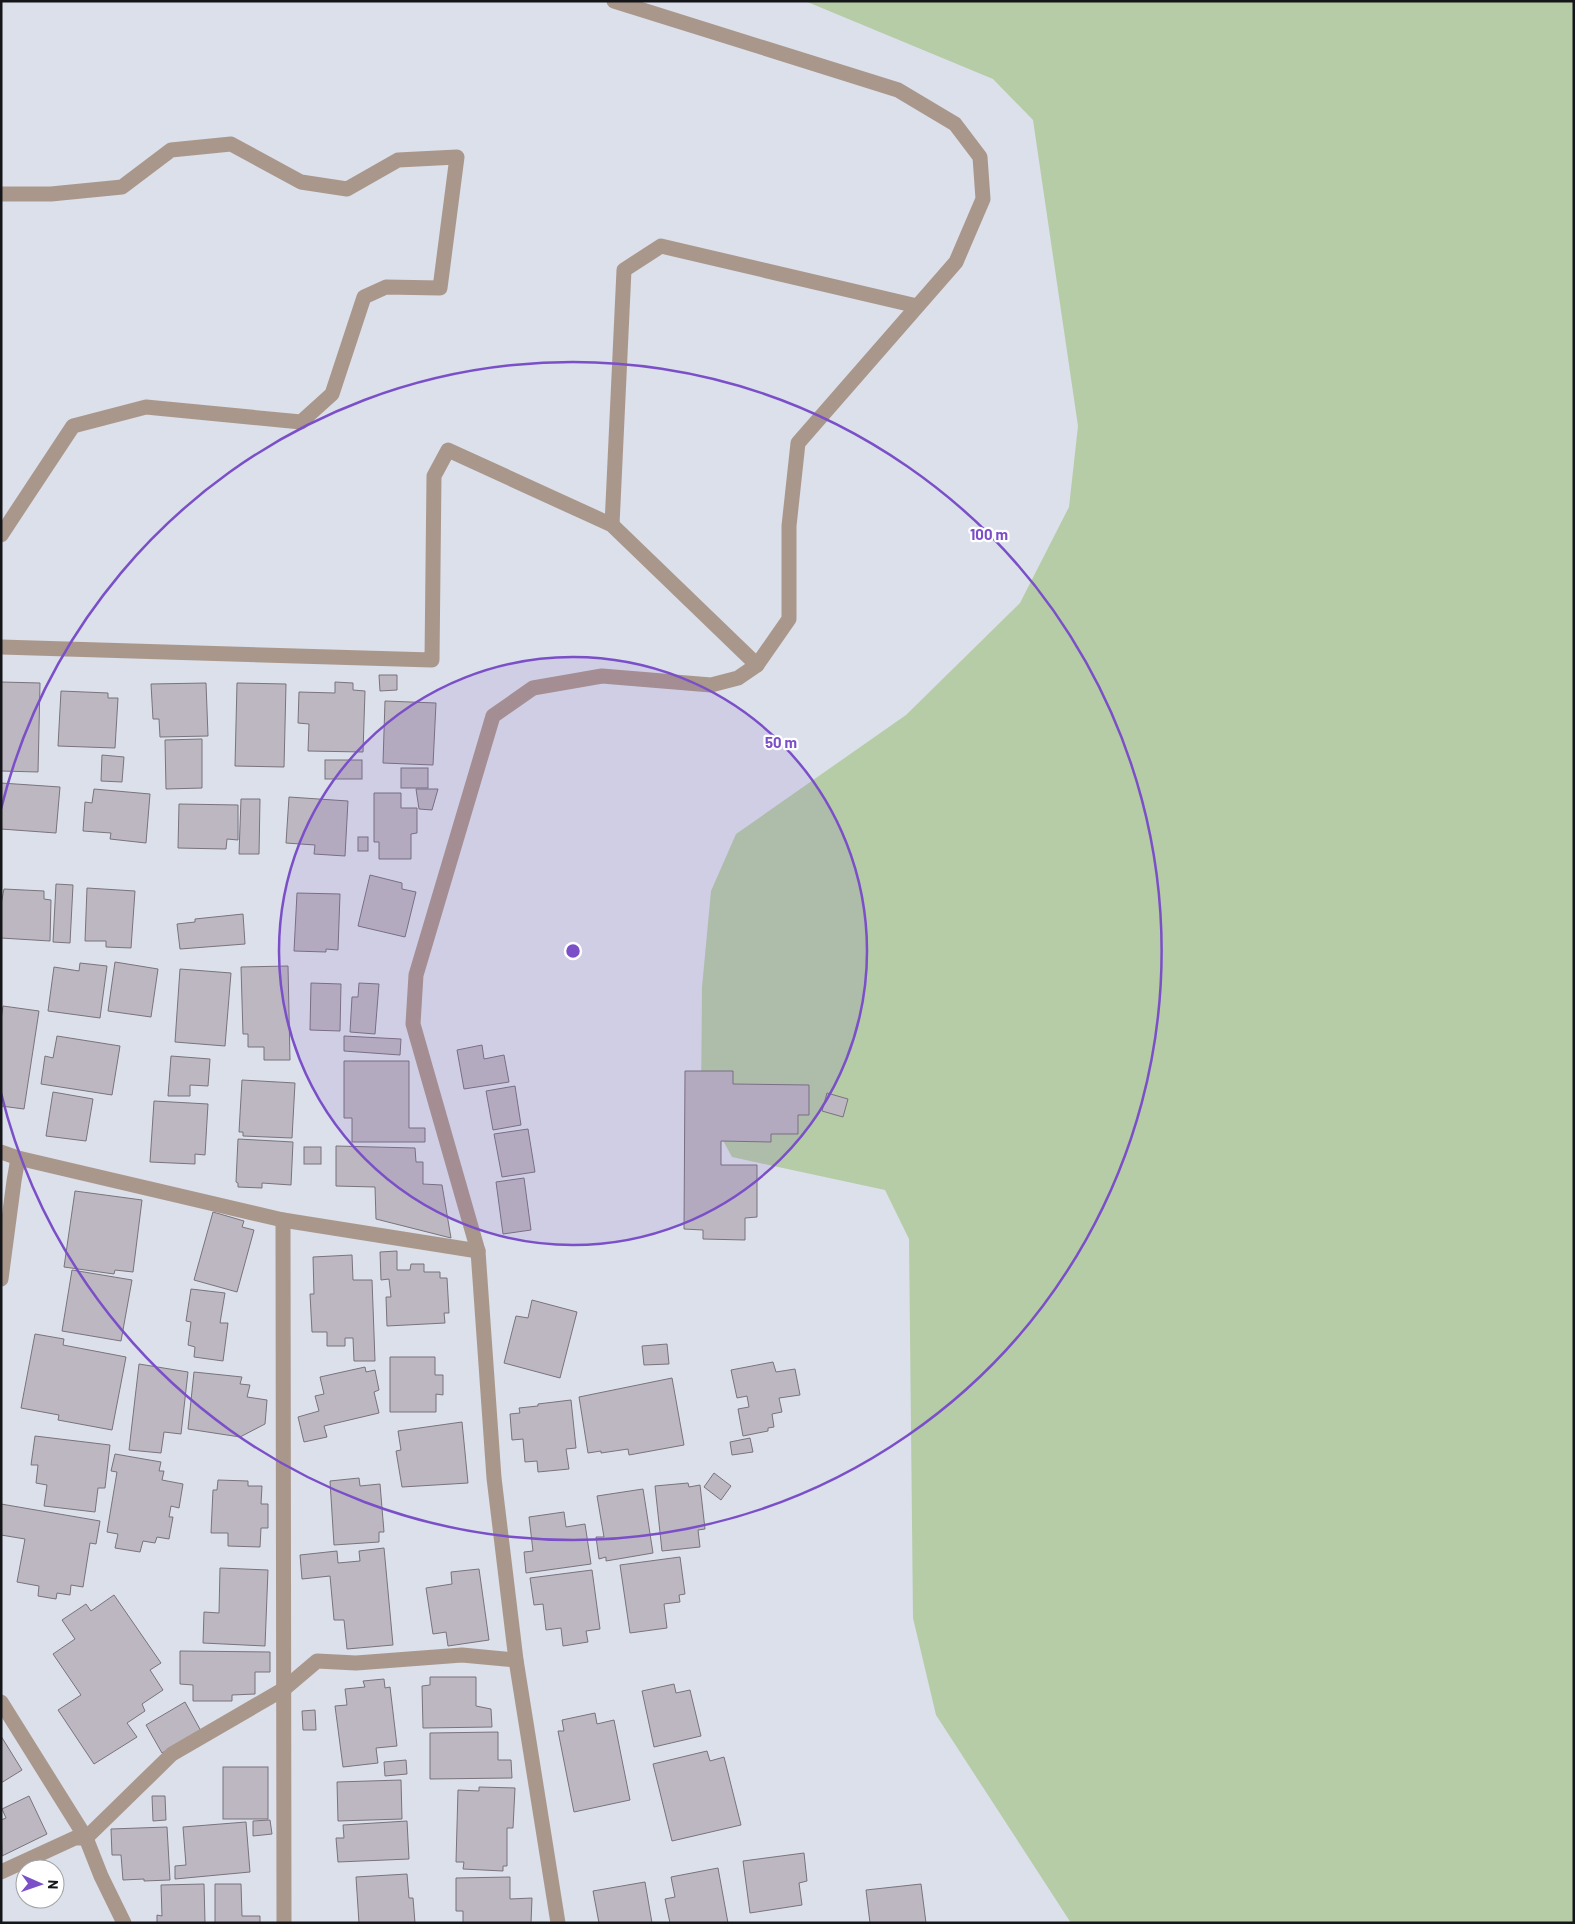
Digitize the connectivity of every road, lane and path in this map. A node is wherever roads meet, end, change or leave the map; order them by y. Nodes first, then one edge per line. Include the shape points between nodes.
1 (614, 1) edge
2 (1, 194) edge
3 (917, 306) junction
4 (612, 525) junction
5 (1, 535) edge
6 (1, 647) edge
7 (757, 665) junction
8 (1, 1152) edge
9 (18, 1158) junction
10 (284, 1220) junction
11 (478, 1251) junction
12 (1, 1279) edge
13 (516, 1660) junction
14 (284, 1689) junction
15 (1, 1702) edge
16 (86, 1838) junction
17 (1, 1872) edge
18 (124, 1923) edge
19 (284, 1923) edge
20 (558, 1923) edge

1 - 3 street via 898,90 955,124 980,157 983,199 956,262
2 - 5 street via 51,194 122,187 171,150 232,144 301,182 347,189 398,160 456,157 440,288 386,288 364,297 332,394 301,422 146,407 73,426
3 - 4 street via 661,246 624,270
3 - 7 street via 798,443 789,526 790,619
4 - 6 street via 448,450 434,476 432,660
4 - 7 street
7 - 11 street via 738,678 711,685 602,676 533,688 493,716 416,975 413,1024
8 - 9 street
9 - 10 street
9 - 12 street
10 - 11 street
10 - 14 street
11 - 13 street via 494,1478
13 - 14 street via 462,1655 356,1663 317,1661
13 - 20 street
14 - 16 street via 172,1754
14 - 19 street
15 - 16 street
16 - 17 street via 75,1838
16 - 18 street

